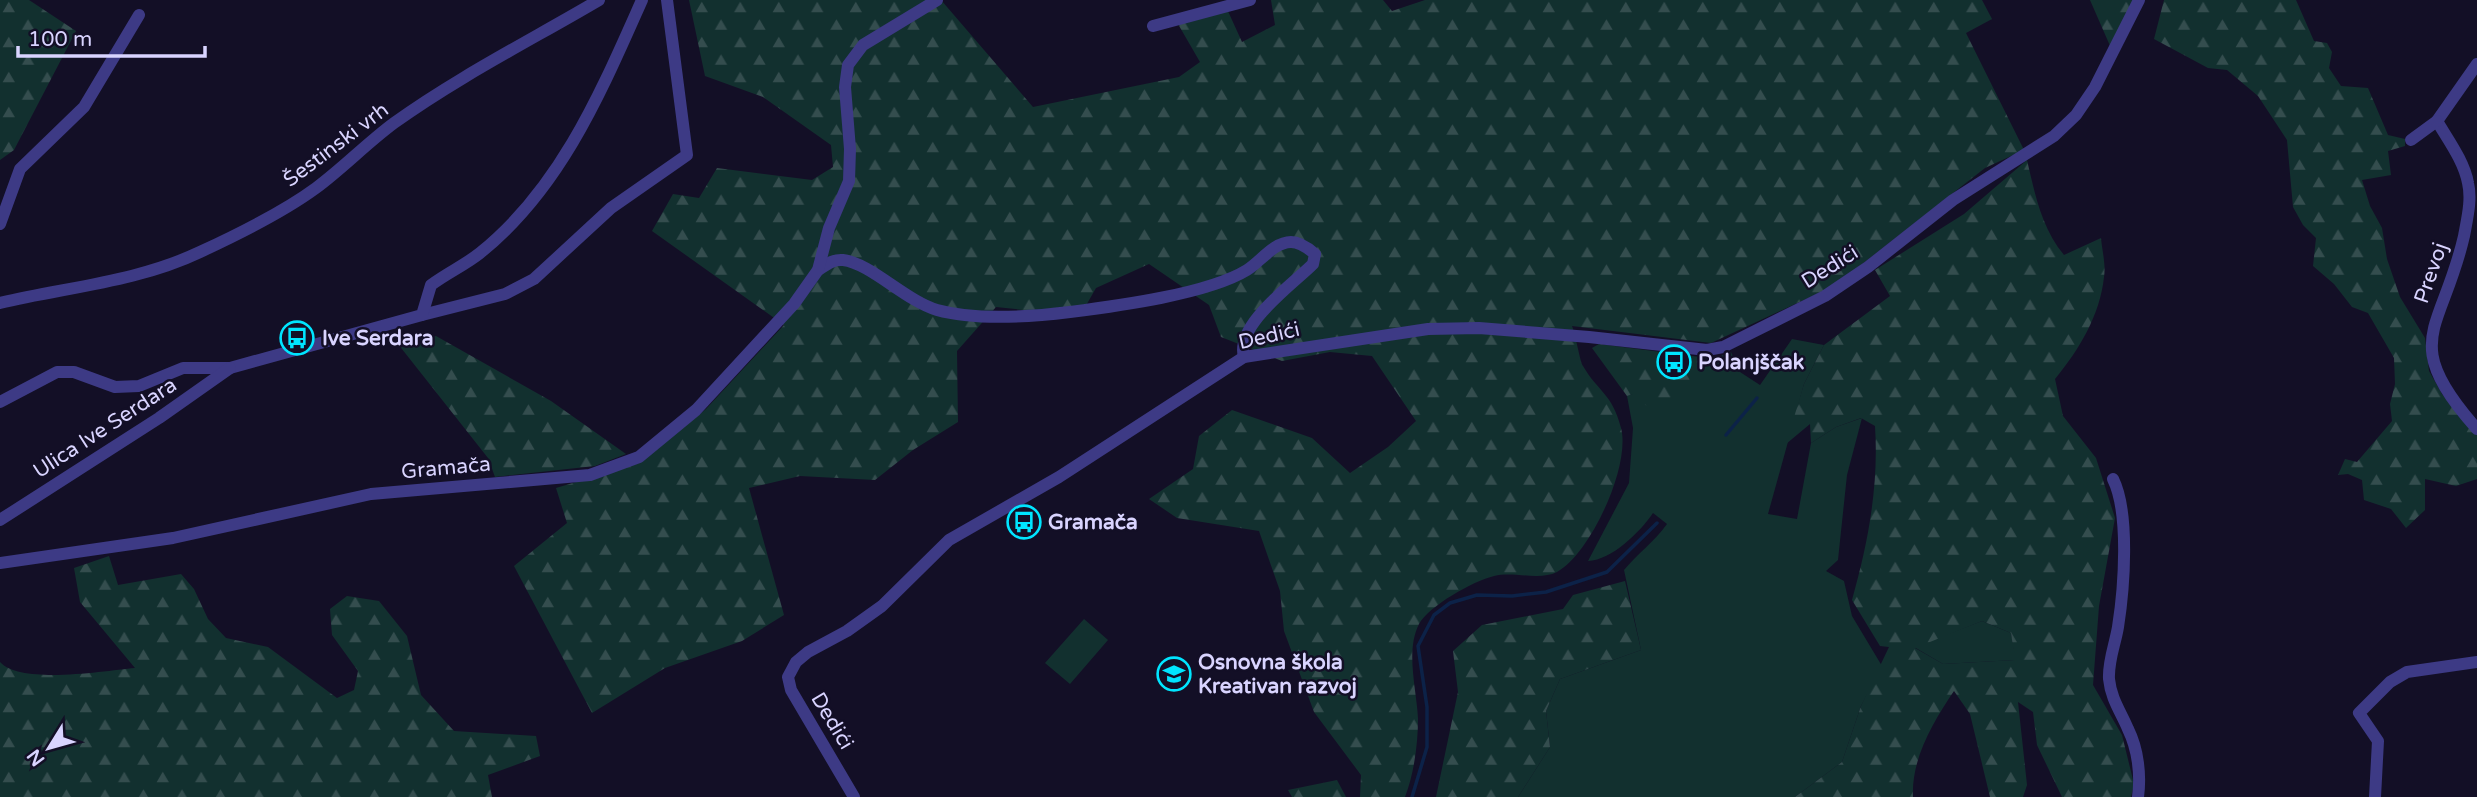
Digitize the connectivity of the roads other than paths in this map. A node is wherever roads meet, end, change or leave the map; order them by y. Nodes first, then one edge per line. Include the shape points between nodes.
1 (599, 0) edge
2 (642, 0) edge
3 (667, 0) edge
4 (937, 0) edge
5 (1250, 0) edge
6 (2139, 0) edge
7 (139, 15) dead end
8 (1153, 26) dead end
9 (2477, 64) edge
10 (2438, 121) junction
11 (2411, 140) dead end
12 (0, 224) edge
13 (818, 270) junction
14 (0, 303) edge
15 (422, 316) junction
16 (1244, 357) junction
17 (230, 368) junction
18 (0, 402) edge
19 (2477, 429) edge
20 (2113, 479) dead end
21 (0, 520) edge
22 (0, 563) edge
23 (2477, 662) edge
24 (854, 797) edge
25 (2138, 797) edge
26 (2375, 797) edge

1 - 14 street, Šestinski vrh via 396,122 297,200 200,252 117,281
2 - 15 street via 610,74 562,162 538,195 481,252 431,285
3 - 15 street, Ulica Ive Serdara via 687,155 611,208 534,279 505,294
4 - 13 street, Gramača via 863,45 848,65 849,181
5 - 8 street
6 - 16 street, Dedići via 2076,115 2036,149 1953,201 1844,285 1723,346 1707,350 1479,328 1428,329
7 - 12 street via 84,107 20,169
9 - 10 street
10 - 11 street
10 - 19 street, Prevoj via 2465,171 2470,196 2462,242 2432,328 2430,347 2444,388
13 - 16 street via 842,260 913,301 938,310 971,315 1070,312 1219,282 1290,242 1305,246 1315,254 1313,264 1262,313 1244,338
13 - 22 street, Gramača via 794,304 696,410 639,457 590,475 371,494 173,538
15 - 17 street, Ulica Ive Serdara
16 - 24 street, Dedići via 1059,477 949,540 882,606 796,662 788,677 791,690
17 - 18 street, Ulica Ive Serdara via 183,368 124,388 74,372 57,372
17 - 21 street, Ulica Ive Serdara
20 - 25 street via 2124,523 2120,610 2109,679 2113,700 2134,745
23 - 26 street via 2407,672 2359,713 2378,741

